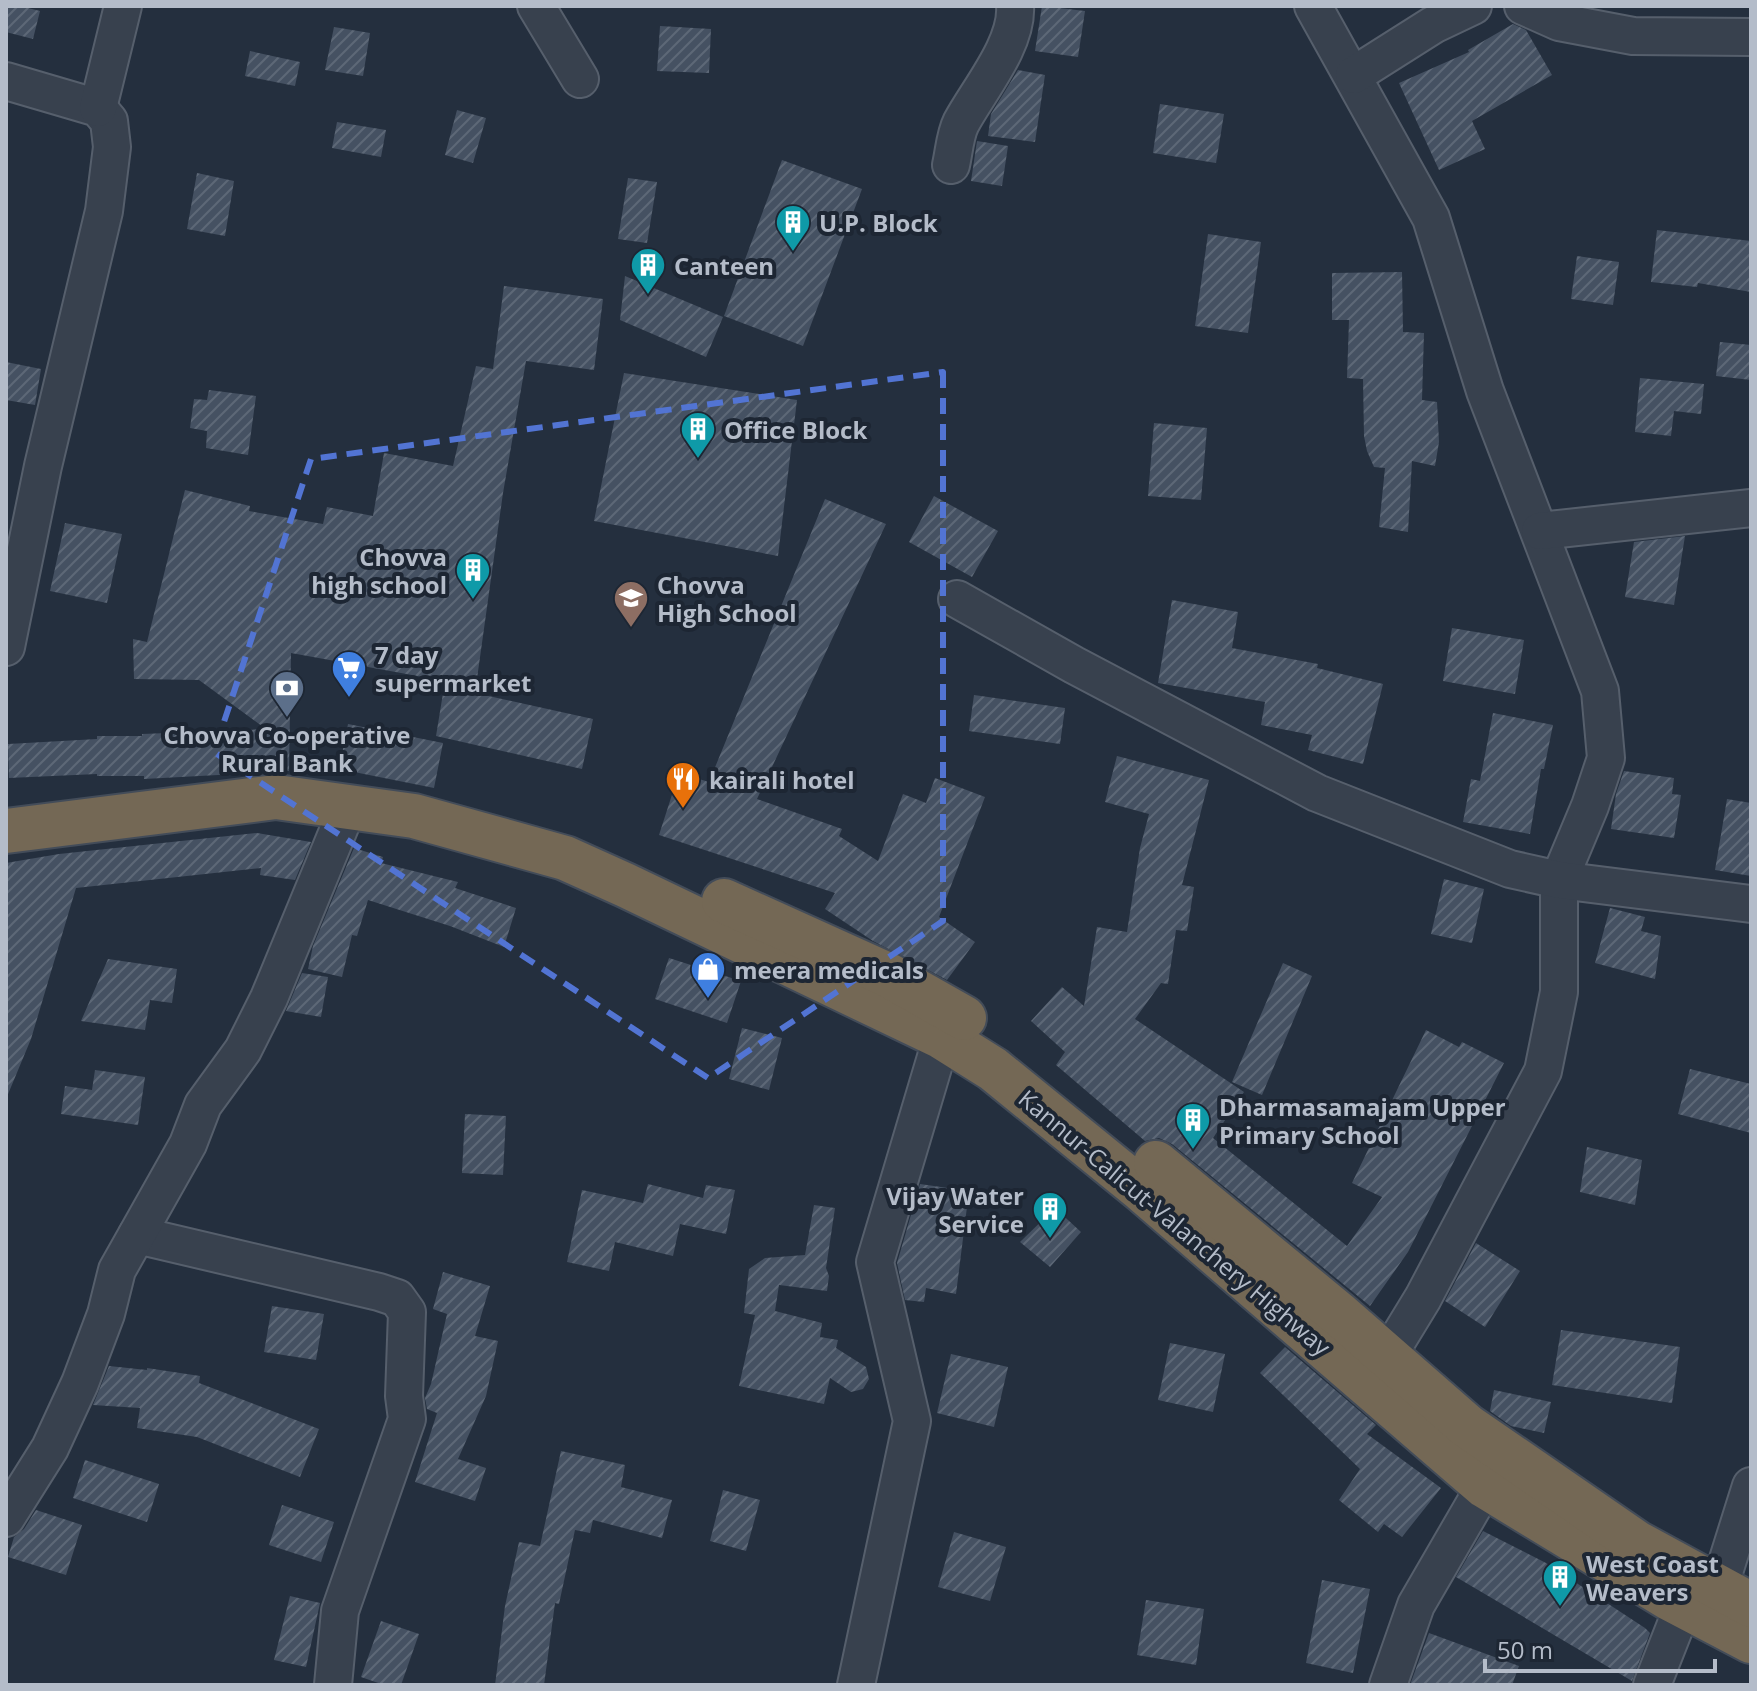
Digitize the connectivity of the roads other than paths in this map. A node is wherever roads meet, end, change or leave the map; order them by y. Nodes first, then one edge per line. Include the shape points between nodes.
1 (123, 6) edge
2 (536, 6) edge
3 (1015, 6) edge
4 (1313, 6) edge
5 (1473, 6) edge
6 (1523, 6) edge
7 (1751, 37) edge
8 (1354, 75) junction
9 (580, 79) dead end
10 (6, 81) edge
11 (98, 108) junction
12 (951, 165) dead end
13 (1751, 508) edge
14 (1540, 531) junction
15 (957, 599) dead end
16 (6, 647) edge
17 (348, 807) junction
18 (6, 831) edge
19 (565, 858) junction
20 (1559, 880) junction
21 (1751, 904) edge
22 (942, 1037) junction
23 (137, 1235) junction
24 (1378, 1371) junction
25 (1485, 1486) junction
26 (1751, 1486) edge
27 (6, 1518) edge
28 (1718, 1599) edge
29 (1751, 1641) edge
30 (333, 1685) edge
31 (856, 1685) edge
32 (1388, 1685) edge
33 (1652, 1685) edge

1 - 11 street
2 - 9 street
3 - 12 street via 1002,54 960,125
4 - 8 street
5 - 8 street
6 - 7 street via 1559,22 1633,36
8 - 14 street via 1431,218 1485,391
10 - 11 street
11 - 16 street via 109,121 112,147 104,211
13 - 14 street
14 - 20 street via 1600,691 1606,758
15 - 20 street via 1317,793 1510,869
17 - 18 highway, Kannur-Calicut-Valanchery Highway via 276,797
17 - 19 highway, Kannur-Calicut-Valanchery Highway via 414,816
17 - 23 street via 269,998 243,1050 203,1105 188,1144
19 - 22 highway, Kannur-Calicut-Valanchery Highway
19 - 24 highway, Kannur-Calicut-Valanchery Highway via 642,866 888,975 968,1020 1055,1080
20 - 21 street
20 - 24 street via 1559,992 1543,1071 1423,1298
22 - 24 highway, Kannur-Calicut-Valanchery Highway via 993,1069
22 - 31 street via 875,1262 912,1421
23 - 27 street via 117,1270 106,1314 50,1448
23 - 30 street via 379,1292 397,1298 407,1312 407,1419 340,1611
24 - 25 highway, Kannur-Calicut-Valanchery Highway
24 - 28 highway, Kannur-Calicut-Valanchery Highway
25 - 28 highway, Kannur-Calicut-Valanchery Highway via 1669,1598
25 - 32 street via 1416,1605
26 - 28 street
28 - 29 highway, Kannur-Calicut-Valanchery Highway
28 - 33 street

